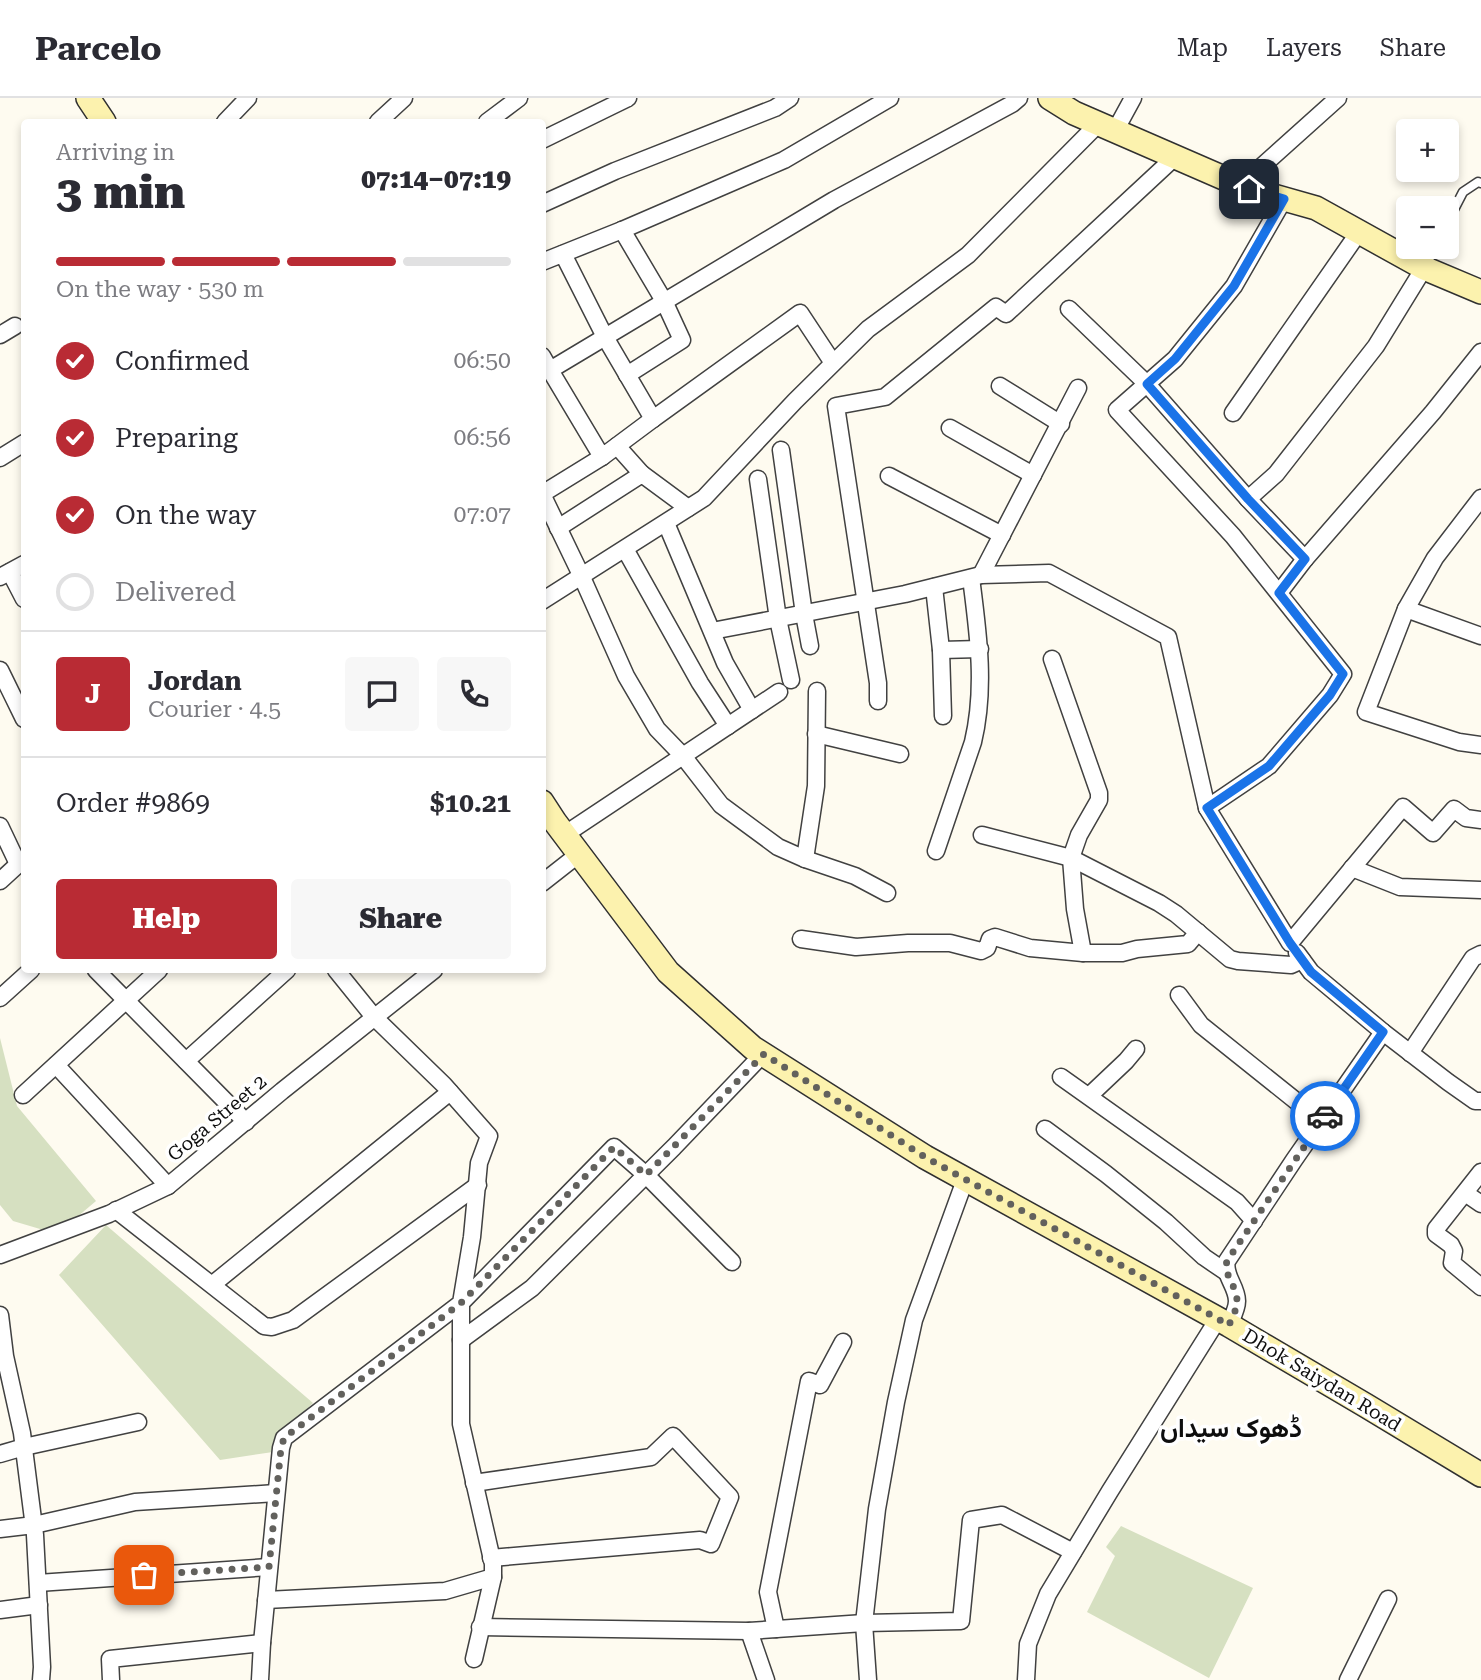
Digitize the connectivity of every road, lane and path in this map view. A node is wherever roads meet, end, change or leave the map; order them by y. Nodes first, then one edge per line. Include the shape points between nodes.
1 (88, 98) edge
2 (248, 98) edge
3 (404, 98) edge
4 (519, 98) edge
5 (628, 98) edge
6 (790, 98) edge
7 (890, 98) edge
8 (1019, 98) edge
9 (1133, 98) edge
10 (1338, 98) edge
11 (1059, 100) edge
12 (102, 119) edge
13 (228, 119) edge
14 (387, 119) edge
15 (490, 119) edge
16 (1107, 127) junction
17 (546, 138) edge
18 (1175, 157) junction
19 (1481, 184) edge
20 (1241, 185) junction
21 (1284, 199) junction
22 (1459, 200) edge
23 (546, 202) edge
24 (622, 230) junction
25 (1359, 232) junction
26 (562, 254) junction
27 (1429, 259) edge
28 (546, 260) edge
29 (1424, 268) junction
30 (1481, 292) edge
31 (664, 302) junction
32 (1069, 309) dead end
33 (15, 326) dead end
34 (0, 335) edge
35 (605, 337) junction
36 (1481, 352) edge
37 (546, 363) edge
38 (833, 363) junction
39 (627, 375) junction
40 (1147, 384) junction
41 (1000, 386) dead end
42 (1078, 388) dead end
43 (1233, 413) dead end
44 (653, 419) junction
45 (1061, 424) junction
46 (950, 428) dead end
47 (21, 445) edge
48 (617, 446) junction
49 (781, 450) dead end
50 (602, 457) junction
51 (0, 458) edge
52 (642, 474) junction
53 (1034, 475) junction
54 (889, 476) dead end
55 (758, 479) dead end
56 (546, 492) edge
57 (1481, 498) edge
58 (1248, 499) junction
59 (546, 502) edge
60 (688, 508) junction
61 (666, 523) junction
62 (558, 528) junction
63 (1002, 535) junction
64 (625, 549) junction
65 (1305, 559) junction
66 (11, 571) edge
67 (581, 575) junction
68 (976, 577) junction
69 (934, 587) junction
70 (21, 593) edge
71 (1279, 593) junction
72 (546, 598) edge
73 (866, 602) junction
74 (1406, 609) junction
75 (804, 614) junction
76 (778, 619) junction
77 (712, 631) junction
78 (1481, 637) edge
79 (810, 646) dead end
80 (980, 649) junction
81 (941, 650) junction
82 (1052, 659) dead end
83 (0, 670) edge
84 (817, 691) dead end
85 (878, 701) dead end
86 (752, 710) junction
87 (21, 713) edge
88 (943, 716) dead end
89 (727, 726) junction
90 (816, 734) junction
91 (1481, 745) edge
92 (900, 754) dead end
93 (683, 756) junction
94 (1207, 808) junction
95 (546, 809) edge
96 (1481, 820) edge
97 (0, 826) edge
98 (564, 835) junction
99 (982, 835) dead end
100 (936, 851) dead end
101 (579, 854) junction
102 (1071, 858) junction
103 (805, 859) junction
104 (21, 861) edge
105 (1352, 868) junction
106 (546, 880) edge
107 (0, 881) edge
108 (1481, 890) edge
109 (887, 893) dead end
110 (1198, 932) junction
111 (801, 939) dead end
112 (1290, 943) junction
113 (1083, 953) junction
114 (1481, 954) edge
115 (1302, 960) junction
116 (28, 973) edge
117 (99, 973) edge
118 (156, 973) edge
119 (284, 973) edge
120 (338, 973) edge
121 (430, 973) edge
122 (1180, 995) dead end
123 (0, 998) edge
124 (126, 1000) junction
125 (374, 1017) junction
126 (1383, 1032) junction
127 (1136, 1049) dead end
128 (1410, 1053) junction
129 (764, 1054) junction
130 (186, 1061) junction
131 (56, 1065) junction
132 (1061, 1077) dead end
133 (450, 1092) junction
134 (23, 1095) dead end
135 (1089, 1096) junction
136 (1481, 1101) edge
137 (1321, 1121) junction
138 (246, 1122) junction
139 (1045, 1129) dead end
140 (1481, 1172) edge
141 (646, 1175) junction
142 (965, 1180) junction
143 (478, 1185) junction
144 (168, 1186) junction
145 (1465, 1193) junction
146 (1481, 1204) edge
147 (116, 1210) junction
148 (1254, 1221) junction
149 (0, 1255) edge
150 (732, 1262) dead end
151 (1226, 1272) junction
152 (213, 1284) junction
153 (1481, 1287) edge
154 (461, 1303) junction
155 (0, 1315) edge
156 (1224, 1322) junction
157 (461, 1340) junction
158 (843, 1342) dead end
159 (138, 1422) dead end
160 (24, 1447) junction
161 (0, 1454) edge
162 (1481, 1475) edge
163 (474, 1483) junction
164 (276, 1493) junction
165 (34, 1525) junction
166 (0, 1529) edge
167 (1073, 1552) junction
168 (491, 1558) junction
169 (269, 1567) junction
170 (493, 1577) junction
171 (38, 1583) junction
172 (1388, 1599) dead end
173 (266, 1600) junction
174 (39, 1605) junction
175 (0, 1610) edge
176 (864, 1623) junction
177 (480, 1627) junction
178 (776, 1629) junction
179 (748, 1631) junction
180 (262, 1643) junction
181 (474, 1659) dead end
182 (41, 1680) edge
183 (111, 1680) edge
184 (260, 1680) edge
185 (766, 1680) edge
186 (868, 1680) edge
187 (1026, 1680) edge
188 (1348, 1680) edge

1 - 12 main road
2 - 13 street
3 - 14 street
4 - 15 street
5 - 17 street
6 - 23 street
7 - 24 street via 784,160
8 - 31 street via 834,200
9 - 16 street
10 - 20 street
11 - 16 main road via 1074,113
16 - 18 main road
16 - 38 street via 968,255 868,329
18 - 20 main road
18 - 73 street via 1006,314 996,307 885,397 836,406
19 - 22 lane via 1463,192
20 - 21 main road
21 - 25 main road via 1316,208
21 - 40 street via 1234,286 1175,359
24 - 26 street
24 - 31 street
25 - 29 main road
25 - 43 street
26 - 28 street
26 - 35 street
27 - 29 lane
29 - 30 main road
29 - 58 street via 1376,346 1276,474
31 - 35 street
31 - 39 street via 682,340
32 - 40 street
33 - 34 street
35 - 37 street
35 - 39 street
36 - 65 street
37 - 50 street
38 - 44 street via 800,313
38 - 60 street via 704,498
39 - 44 street
40 - 58 street
40 - 71 street via 1117,410
41 - 45 street
42 - 45 street
44 - 48 street
45 - 53 street
46 - 53 street
47 - 51 street
48 - 50 street
48 - 52 street
49 - 75 street
50 - 56 street
52 - 60 street
52 - 62 street
53 - 63 street
54 - 63 street
55 - 76 street
57 - 74 street via 1434,558
58 - 65 street
59 - 62 street
60 - 61 street
61 - 64 street
61 - 77 street
62 - 67 street
63 - 68 street
64 - 67 street
64 - 89 street
65 - 71 street
66 - 70 street
67 - 72 street
67 - 93 street via 626,676 657,729
68 - 69 street
68 - 80 street
68 - 94 street via 1049,573 1168,637
69 - 73 street
69 - 81 street
71 - 94 street via 1343,674 1269,766
73 - 75 street
73 - 85 street
74 - 78 street
74 - 91 street via 1366,712
75 - 76 street
75 - 79 street
76 - 77 street
76 - 86 street via 785,686
77 - 86 street
80 - 81 street
80 - 100 street via 977,724
81 - 88 street
82 - 102 street via 1099,793
83 - 87 street
84 - 90 street
86 - 89 street
89 - 93 street
90 - 92 street
90 - 103 street via 816,786
93 - 98 street
93 - 103 street via 721,805 778,847
94 - 112 street
95 - 98 main road, Dhok Saiydan Road
96 - 105 street via 1466,818 1454,809 1433,833 1403,807
97 - 104 street
98 - 101 main road, Dhok Saiydan Road
99 - 102 street
101 - 106 street
101 - 129 main road, Dhok Saiydan Road via 668,972
102 - 110 street via 1159,902
102 - 113 street
103 - 109 street
104 - 107 street
105 - 108 street via 1400,887
105 - 112 street
110 - 113 street via 1188,944
110 - 115 street via 1230,959 1291,965
111 - 113 street via 856,947 950,943 981,951 995,937 1030,947
112 - 115 street
114 - 128 street via 1473,958
115 - 126 street
116 - 123 street
117 - 124 street
118 - 124 street
119 - 130 street
120 - 125 street
121 - 125 street, Goga Street 2
122 - 137 street via 1201,1025
124 - 130 street
124 - 131 street
125 - 133 street
125 - 138 street, Goga Street 2
126 - 128 street
126 - 137 street
127 - 135 street
128 - 136 street
129 - 141 street
129 - 142 main road, Dhok Saiydan Road
130 - 138 street
131 - 134 street
131 - 144 street
132 - 135 street
133 - 143 street via 489,1136 479,1163
133 - 152 street
135 - 148 street via 1237,1202
137 - 148 street
138 - 144 street, Goga Street 2
139 - 151 street
140 - 145 street
141 - 150 street
141 - 154 street via 614,1147
141 - 157 street via 532,1288
142 - 156 main road, Dhok Saiydan Road
142 - 176 street via 914,1320 877,1510
143 - 152 street via 293,1320 264,1325
143 - 154 street
144 - 147 street, Goga Street 2
145 - 146 street
145 - 153 street via 1436,1234 1451,1245 1452,1264
147 - 149 street, Goga Street 2
147 - 152 street
148 - 151 street via 1227,1261
151 - 156 street via 1237,1303
154 - 157 street
154 - 164 street via 284,1438
155 - 160 street
156 - 162 main road, Dhok Saiydan Road
156 - 167 street
157 - 163 street via 461,1424
158 - 178 street via 820,1385 809,1381 768,1592
159 - 160 street
160 - 161 street
160 - 165 street
163 - 168 street
163 - 168 street via 651,1457 673,1436 730,1497 711,1544 700,1540
164 - 165 street via 135,1502
164 - 169 street
165 - 166 street
165 - 171 street
167 - 176 street via 1002,1516 971,1520 961,1621
167 - 187 street via 1048,1594 1028,1644
168 - 170 street
169 - 171 street
169 - 173 street
170 - 173 street via 445,1591
170 - 177 street
171 - 174 street
172 - 188 street
173 - 180 street
174 - 175 street
174 - 182 street
176 - 178 street
176 - 186 street
177 - 179 street
177 - 181 street
178 - 179 street
179 - 185 street
180 - 183 street via 110,1658
180 - 184 street

